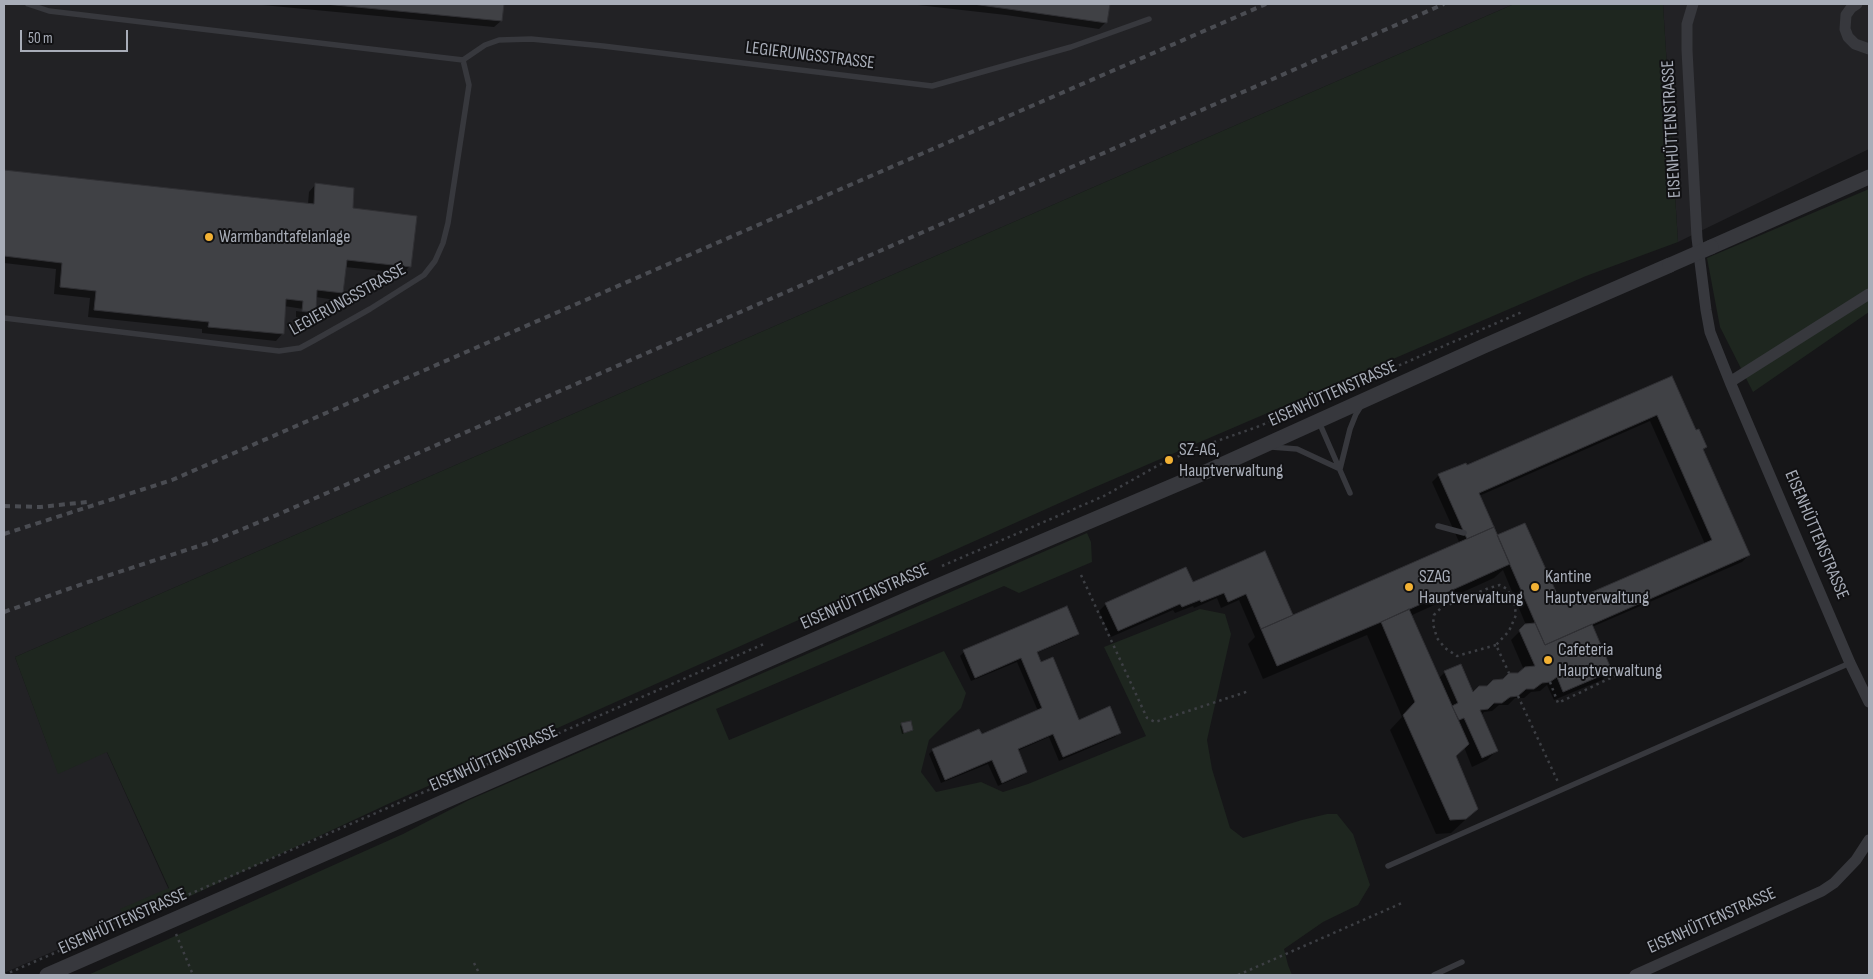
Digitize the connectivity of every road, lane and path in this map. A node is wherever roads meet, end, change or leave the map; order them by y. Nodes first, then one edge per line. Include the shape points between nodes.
1 (28, 4) edge
2 (1693, 4) edge
3 (1857, 4) edge
4 (1149, 19) dead end
5 (1869, 49) edge
6 (463, 60) junction
7 (1869, 177) edge
8 (1869, 294) edge
9 (1525, 311) dead end
10 (4, 318) edge
11 (1730, 382) junction
12 (1366, 399) junction
13 (1319, 420) junction
14 (1261, 446) junction
15 (1340, 469) junction
16 (1350, 493) dead end
17 (1438, 526) dead end
18 (1464, 533) dead end
19 (940, 567) dead end
20 (1081, 575) dead end
21 (768, 642) dead end
22 (1496, 645) junction
23 (1850, 663) junction
24 (1640, 664) dead end
25 (1508, 673) dead end
26 (1550, 682) dead end
27 (1249, 691) dead end
28 (1518, 696) dead end
29 (1869, 702) edge
30 (1562, 790) junction
31 (1869, 840) edge
32 (1388, 866) dead end
33 (1402, 903) dead end
34 (171, 921) junction
35 (1462, 962) dead end
36 (474, 963) dead end
37 (4, 975) edge
38 (47, 975) edge
39 (192, 975) edge
40 (480, 975) edge
41 (1238, 975) edge
42 (1434, 975) edge
43 (1635, 975) edge

1 - 6 lane via 49,11
2 - 11 street, EISENHÜTTENSTRASSE via 1687,24 1687,50 1699,256 1710,332
3 - 5 street via 1846,15 1845,29 1854,44
4 - 6 lane, LEGIERUNGSSTRASSE via 1071,47 932,86 531,39 485,44
6 - 10 lane, LEGIERUNGSSTRASSE via 469,85 448,223 435,261 424,275 322,336 300,348 280,351
7 - 12 street, EISENHÜTTENSTRASSE, bridge
8 - 11 street
9 - 19 path via 1354,385 1332,390 1308,401 1296,411 1197,448 1104,496
11 - 23 street, EISENHÜTTENSTRASSE
12 - 13 street, EISENHÜTTENSTRASSE
12 - 15 lane via 1350,429
13 - 14 street, EISENHÜTTENSTRASSE
13 - 15 lane
14 - 15 lane via 1297,449
14 - 34 street, EISENHÜTTENSTRASSE
15 - 16 lane
17 - 18 lane
20 - 27 path via 1147,718 1155,722
21 - 37 path
22 - 22 path via 1509,632 1516,615 1514,601 1507,589 1500,585 1441,608 1434,615 1437,638 1457,656
22 - 25 path
23 - 29 street, EISENHÜTTENSTRASSE
23 - 30 lane
24 - 26 path via 1558,703
28 - 30 path
30 - 32 lane
31 - 43 street, EISENHÜTTENSTRASSE via 1856,860 1822,891
33 - 41 path
34 - 38 street, EISENHÜTTENSTRASSE
34 - 39 path
35 - 42 lane
36 - 40 path

